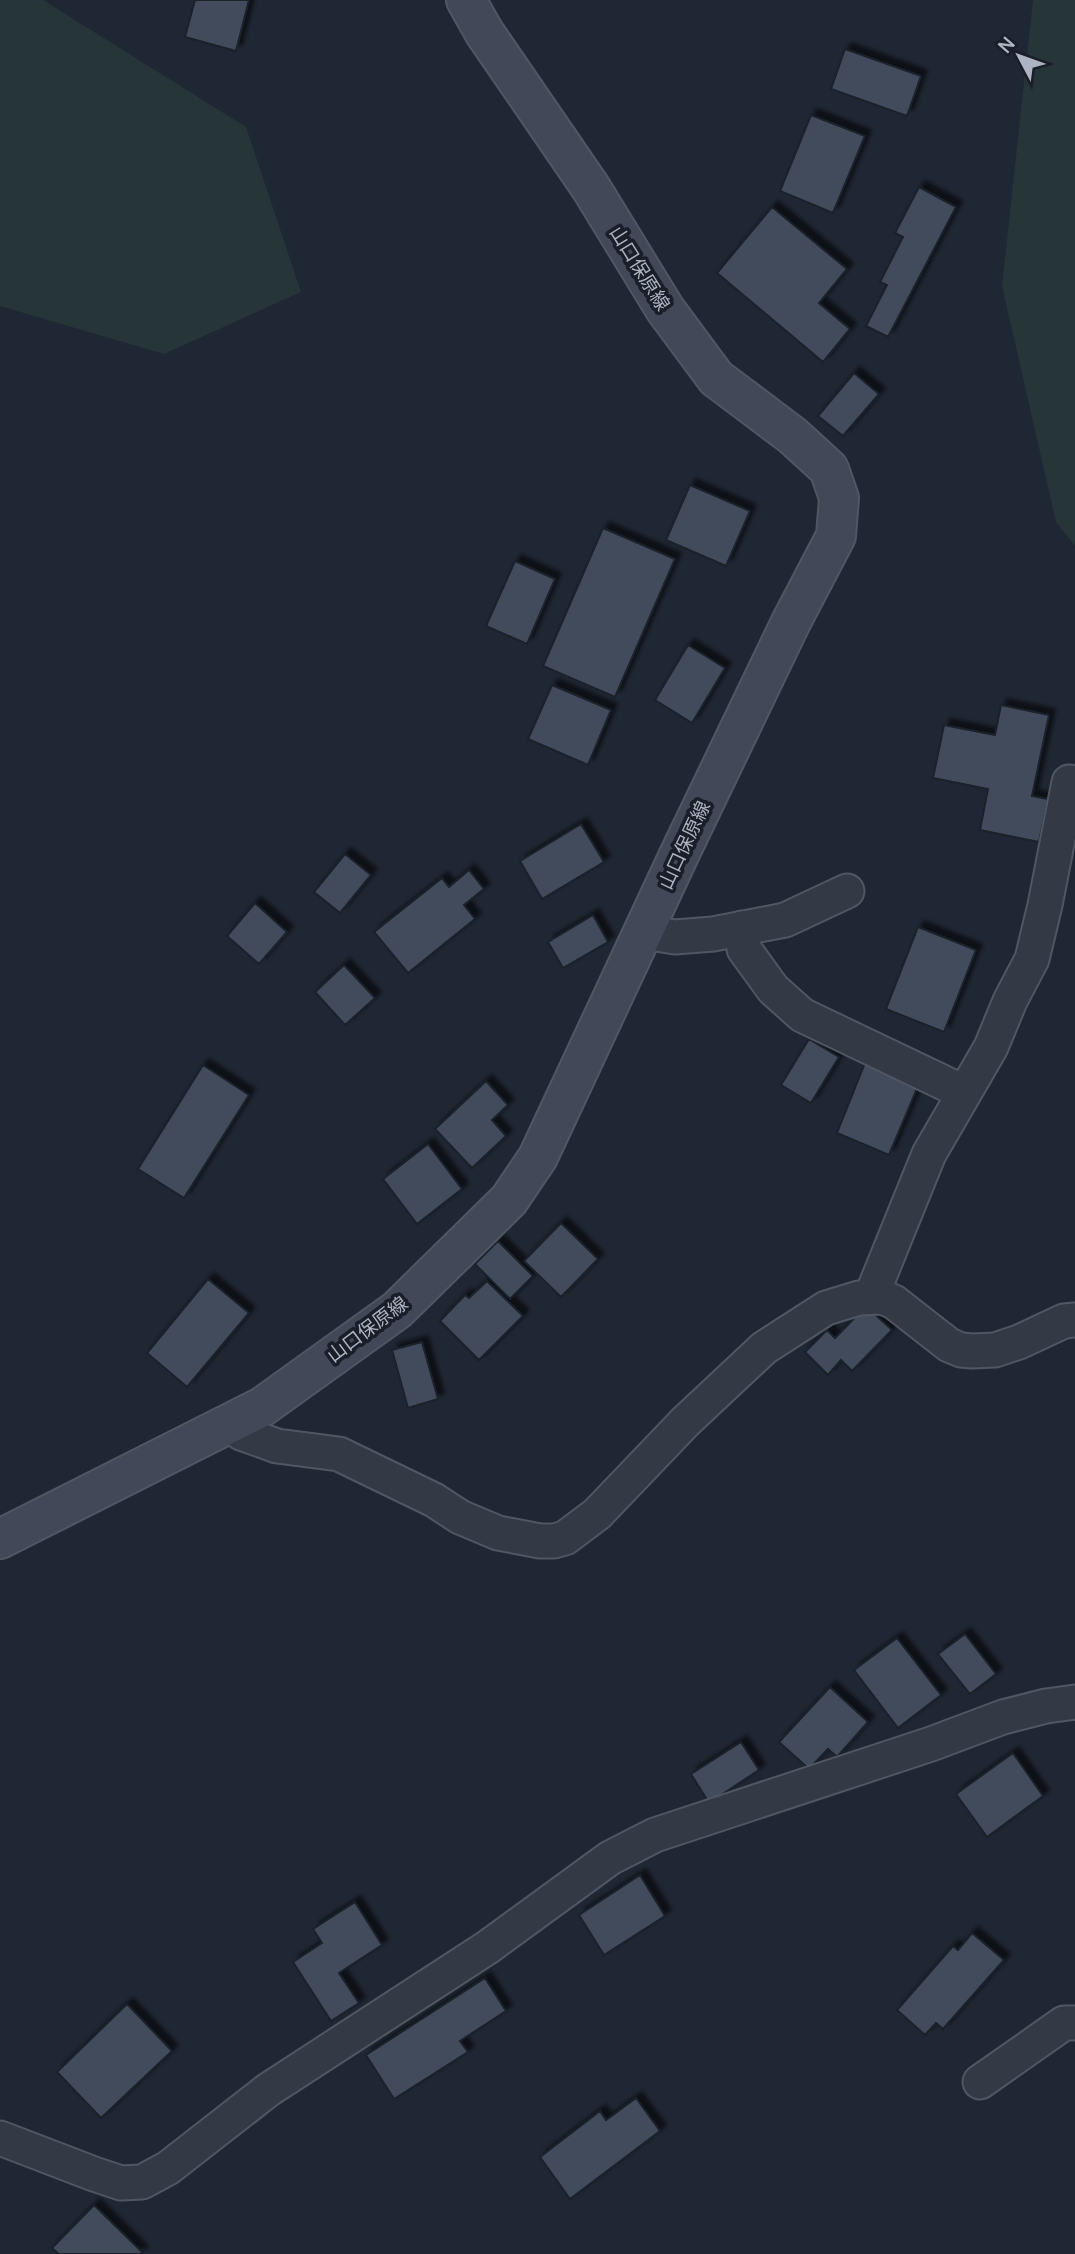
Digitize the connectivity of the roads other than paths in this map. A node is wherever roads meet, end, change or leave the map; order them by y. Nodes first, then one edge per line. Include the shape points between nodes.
1 (466, 0) edge
2 (1069, 782) dead end
3 (847, 891) dead end
4 (742, 928) junction
5 (644, 932) junction
6 (963, 1092) junction
7 (871, 1297) junction
8 (1075, 1320) edge
9 (232, 1422) junction
10 (0, 1539) edge
11 (1075, 1702) edge
12 (1075, 2023) edge
13 (980, 2082) dead end
14 (0, 2138) edge

1 - 5 main road, 山口保原線 via 679,329 716,378 829,469 839,498 836,536
2 - 6 street via 1032,959 991,1047
3 - 4 street via 785,920
4 - 5 street via 675,937
4 - 6 street via 744,949 773,989 802,1015
5 - 9 main road, 山口保原線 via 538,1157 509,1200 397,1310 262,1407
6 - 7 street via 929,1154
7 - 8 street via 894,1302 961,1350 995,1350
7 - 9 street via 827,1308 764,1348 597,1514 554,1541 498,1533 339,1454 276,1446 241,1433
9 - 10 main road, 山口保原線
11 - 14 street via 1003,1717 654,1835 610,1858 488,1947 268,2090 168,2168 142,2182 121,2183
12 - 13 street via 1063,2023

